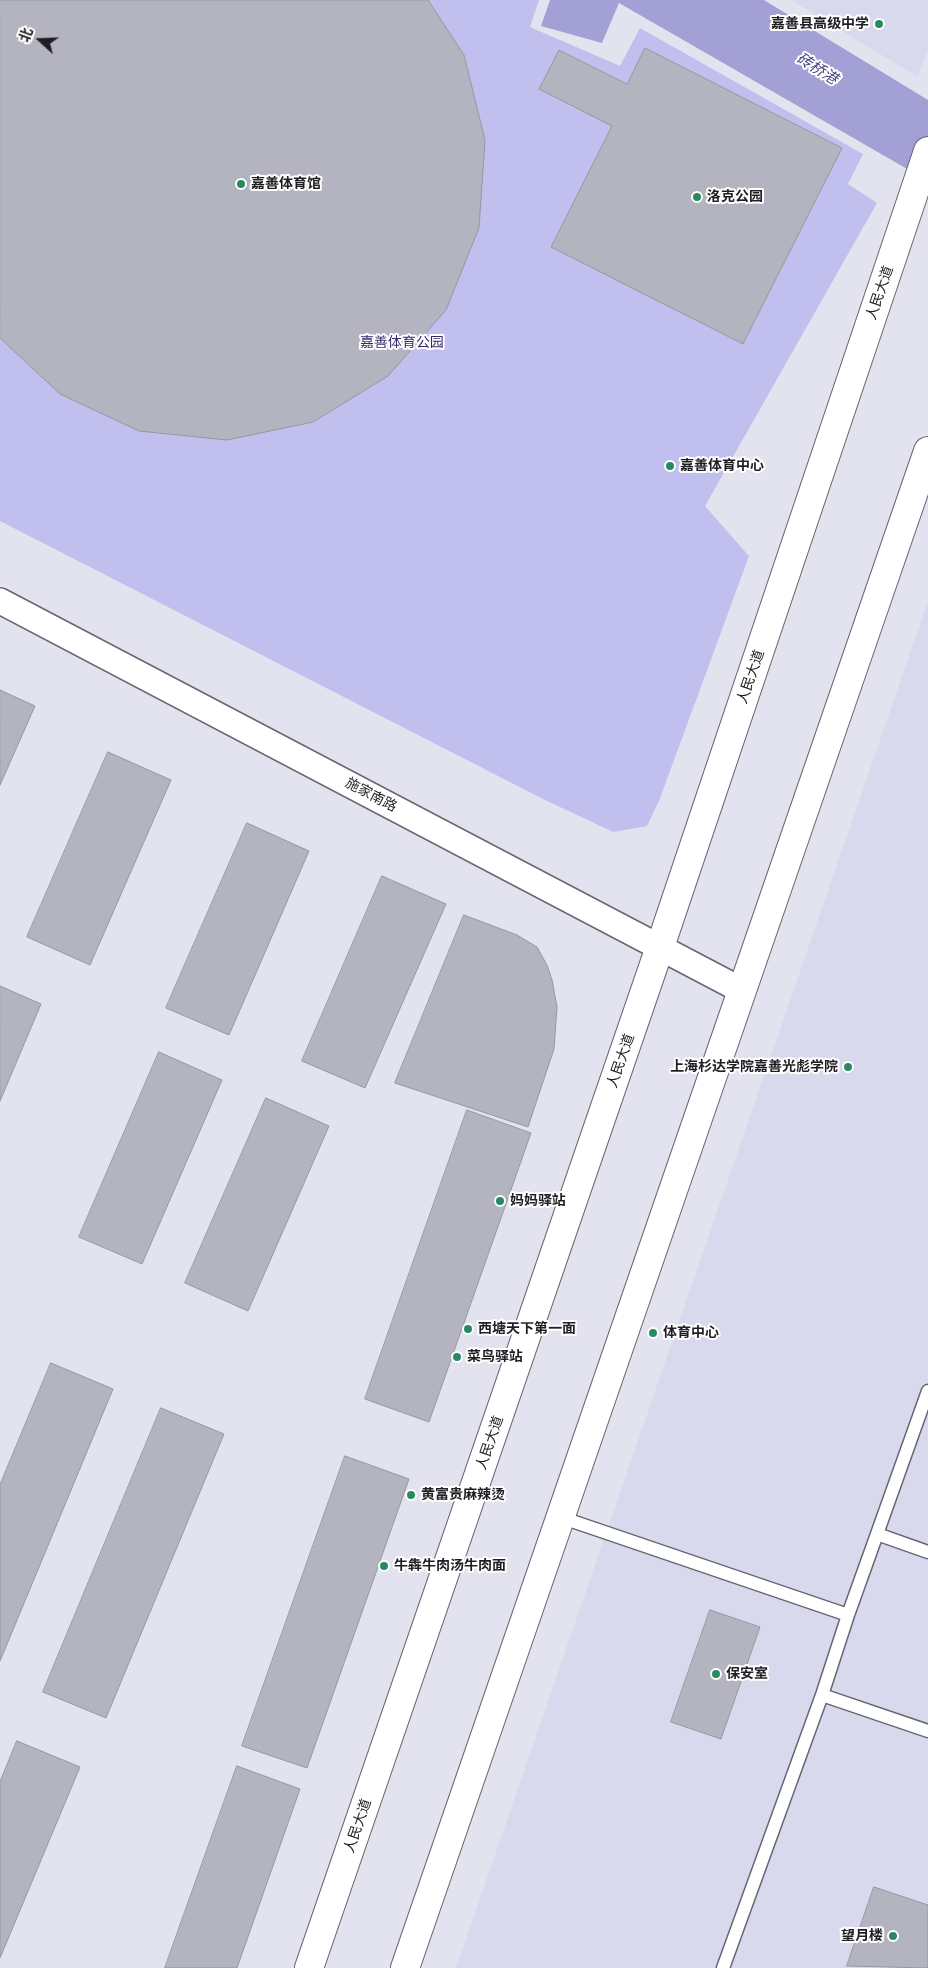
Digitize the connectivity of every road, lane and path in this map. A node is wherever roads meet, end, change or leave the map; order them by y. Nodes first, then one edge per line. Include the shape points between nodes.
1 (928, 151) edge
2 (928, 451) edge
3 (0, 601) edge
4 (660, 947) junction
5 (741, 990) junction
6 (928, 1391) edge
7 (560, 1517) junction
8 (877, 1534) junction
9 (928, 1552) edge
10 (848, 1615) junction
11 (822, 1694) junction
12 (928, 1732) edge
13 (309, 1968) edge
14 (405, 1968) edge
15 (723, 1968) edge

1 - 4 main road, 人民大道
2 - 5 main road
3 - 4 street, 施家南路
4 - 5 street, 施家南路
4 - 13 main road, 人民大道
5 - 7 main road
6 - 8 lane
7 - 10 lane
7 - 14 main road
8 - 9 lane
8 - 10 lane
10 - 11 lane
11 - 12 lane
11 - 15 lane

